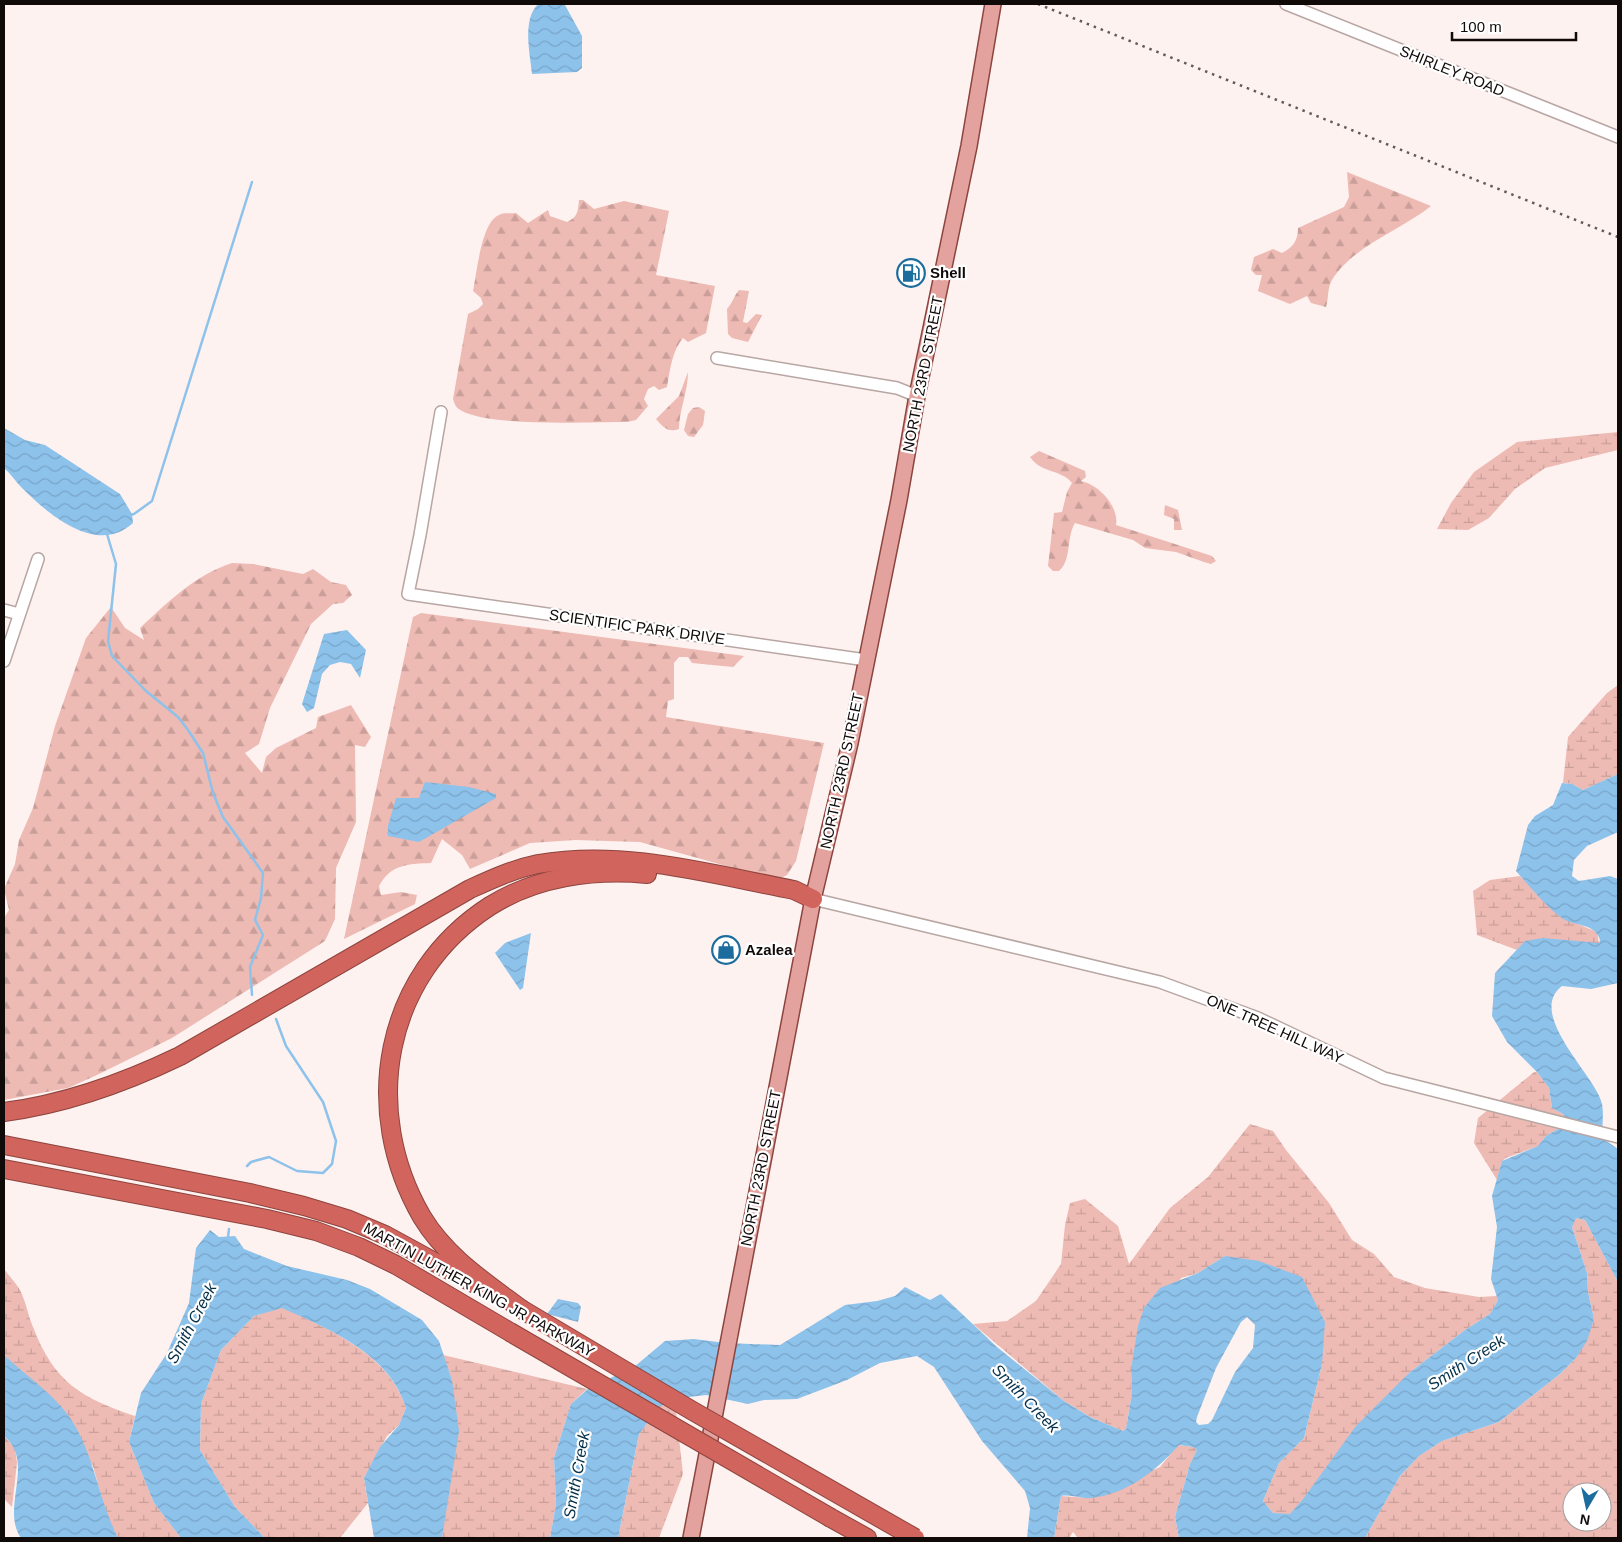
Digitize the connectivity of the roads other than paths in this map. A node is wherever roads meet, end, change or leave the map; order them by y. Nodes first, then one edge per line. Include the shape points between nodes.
1 (993, 4) edge
2 (1286, 4) edge
3 (1309, 8) edge
4 (1618, 137) edge
5 (717, 358) dead end
6 (917, 396) junction
7 (441, 412) dead end
8 (38, 559) dead end
9 (4, 610) edge
10 (19, 614) junction
11 (866, 660) junction
12 (4, 661) edge
13 (813, 900) junction
14 (4, 1112) edge
15 (1618, 1137) edge
16 (4, 1145) edge
17 (4, 1169) edge
18 (521, 1309) junction
19 (831, 1518) junction
20 (692, 1538) edge
21 (851, 1538) edge
22 (867, 1538) edge
23 (915, 1538) edge

1 - 6 main road, NORTH 23RD STREET via 967,156
2 - 3 street, SHIRLEY ROAD
3 - 4 street, SHIRLEY ROAD
5 - 6 street via 897,388
6 - 11 main road, NORTH 23RD STREET
7 - 11 street, SCIENTIFIC PARK DRIVE via 408,594
8 - 10 street
9 - 10 street
10 - 12 street
11 - 13 main road, NORTH 23RD STREET
13 - 14 highway via 794,890 631,860 599,858 536,865 470,889 180,1056 140,1075 69,1099
13 - 15 street, ONE TREE HILL WAY via 1160,982 1258,1018 1372,1074
13 - 18 highway via 793,901 660,875 600,872 569,876 520,891 490,906 471,920 436,956 408,1001 391,1054 387,1092 392,1144 410,1195 435,1236 468,1270
13 - 20 main road, NORTH 23RD STREET
16 - 18 highway, MARTIN LUTHER KING JR PARKWAY via 250,1193 348,1219 385,1235
17 - 19 highway, MARTIN LUTHER KING JR PARKWAY, bridge via 258,1217 316,1231 359,1247 396,1265
18 - 23 highway, MARTIN LUTHER KING JR PARKWAY, bridge
19 - 21 highway
19 - 22 highway, MARTIN LUTHER KING JR PARKWAY

